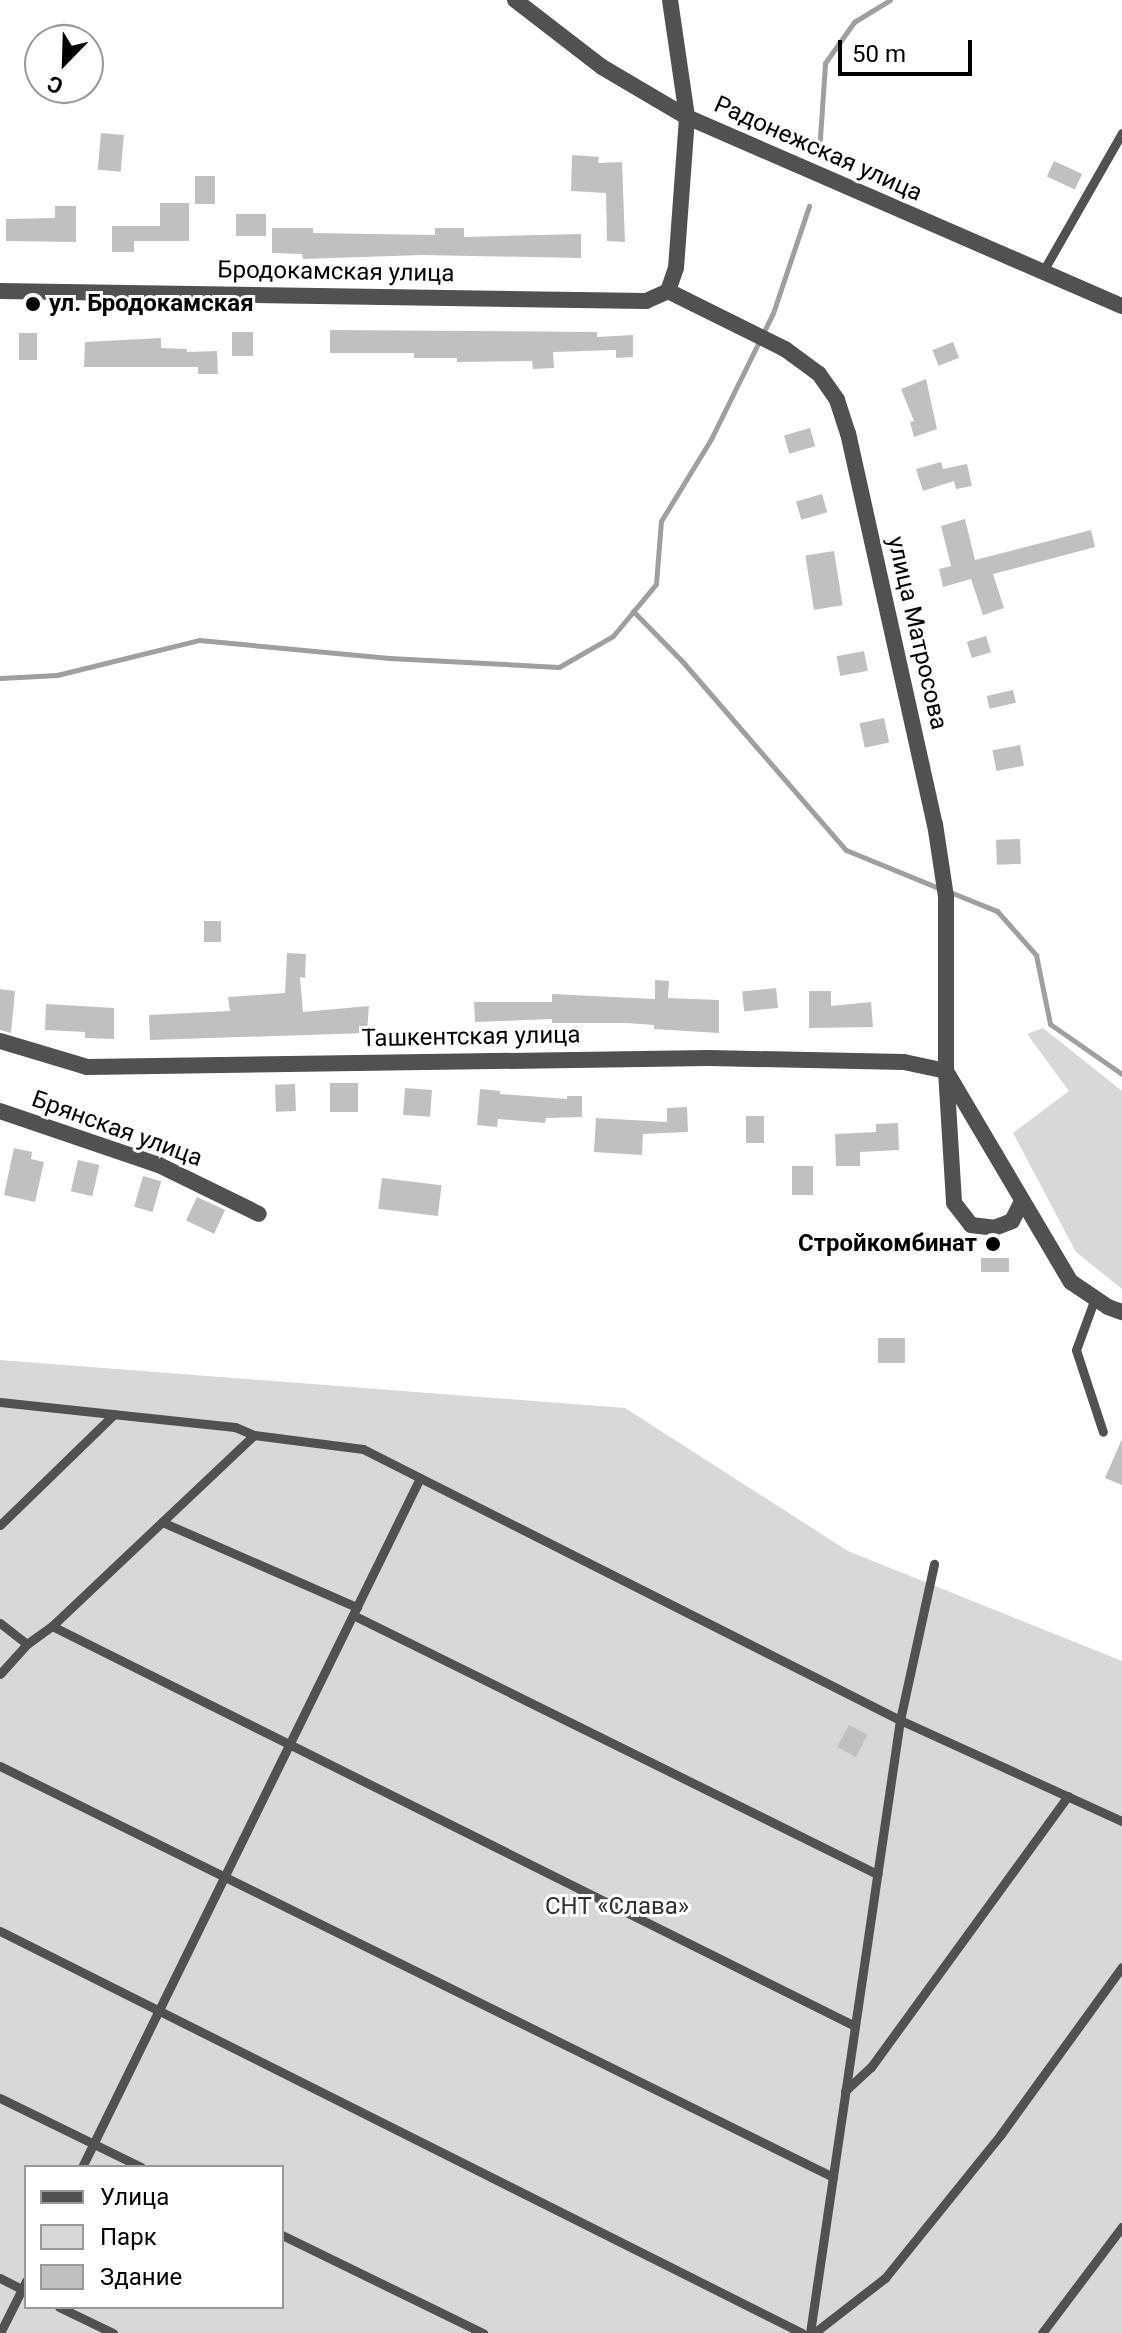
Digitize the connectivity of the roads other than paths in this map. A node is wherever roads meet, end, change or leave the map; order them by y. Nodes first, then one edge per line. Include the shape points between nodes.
1 (515, 0) edge
2 (670, 0) edge
3 (687, 117) junction
4 (1122, 133) edge
5 (1042, 273) junction
6 (0, 291) edge
7 (668, 291) junction
8 (1122, 306) edge
9 (0, 1041) edge
10 (946, 1071) junction
11 (0, 1111) edge
12 (1021, 1203) junction
13 (259, 1214) dead end
14 (1095, 1298) junction
15 (1122, 1312) edge
16 (0, 1402) edge
17 (114, 1414) junction
18 (1103, 1432) dead end
19 (254, 1435) junction
20 (420, 1478) junction
21 (162, 1522) junction
22 (0, 1525) edge
23 (934, 1564) dead end
24 (355, 1611) junction
25 (0, 1623) edge
26 (52, 1626) junction
27 (27, 1644) junction
28 (0, 1674) edge
29 (900, 1720) junction
30 (289, 1746) junction
31 (0, 1766) edge
32 (1068, 1796) junction
33 (1122, 1821) edge
34 (877, 1874) junction
35 (223, 1879) junction
36 (0, 1931) edge
37 (1122, 1967) edge
38 (159, 2009) junction
39 (855, 2026) junction
40 (845, 2091) junction
41 (0, 2098) edge
42 (93, 2144) junction
43 (83, 2165) edge
44 (137, 2165) edge
45 (833, 2177) junction
46 (1122, 2227) edge
47 (284, 2236) edge
48 (0, 2278) edge
49 (24, 2287) edge
50 (24, 2289) edge
51 (63, 2309) edge
52 (0, 2333) edge
53 (113, 2333) edge
54 (483, 2333) edge
55 (802, 2333) edge
56 (812, 2333) edge
57 (1042, 2333) edge

1 - 3 street, Радонежская улица via 602,67
2 - 3 street
3 - 5 street, Радонежская улица
3 - 7 street via 676,268
4 - 5 lane
5 - 8 street, Радонежская улица
6 - 7 street, Бродокамская улица via 646,301
7 - 10 street, улица Матросова via 785,349 819,374 837,400 935,824 946,897
9 - 10 street, Ташкентская улица via 87,1067 709,1058 904,1062
10 - 12 street, улица Матросова
10 - 12 street via 954,1203 971,1225 994,1228 1012,1221
11 - 13 street, Брянская улица via 159,1165
12 - 14 street, улица Матросова via 1071,1282
14 - 15 street, улица Матросова
14 - 18 lane via 1076,1350
16 - 17 lane
17 - 19 lane via 235,1427
17 - 22 lane
19 - 20 lane via 363,1449
19 - 21 lane
20 - 24 lane
20 - 29 lane
21 - 24 lane
21 - 26 lane
23 - 29 lane
24 - 30 lane
24 - 34 lane
25 - 27 lane
26 - 27 lane
26 - 30 lane
27 - 28 lane
29 - 32 lane
29 - 34 lane
30 - 35 lane
30 - 39 lane
31 - 35 lane
32 - 33 lane
32 - 40 lane via 871,2067
34 - 39 lane
35 - 38 lane
35 - 45 lane
36 - 38 lane
37 - 56 lane via 1001,2134 885,2278
38 - 42 lane
38 - 55 lane
39 - 40 lane
40 - 45 lane
41 - 42 lane
42 - 43 lane
42 - 44 lane
45 - 56 lane
46 - 57 lane
47 - 54 lane
48 - 49 lane
50 - 52 lane
51 - 53 lane

